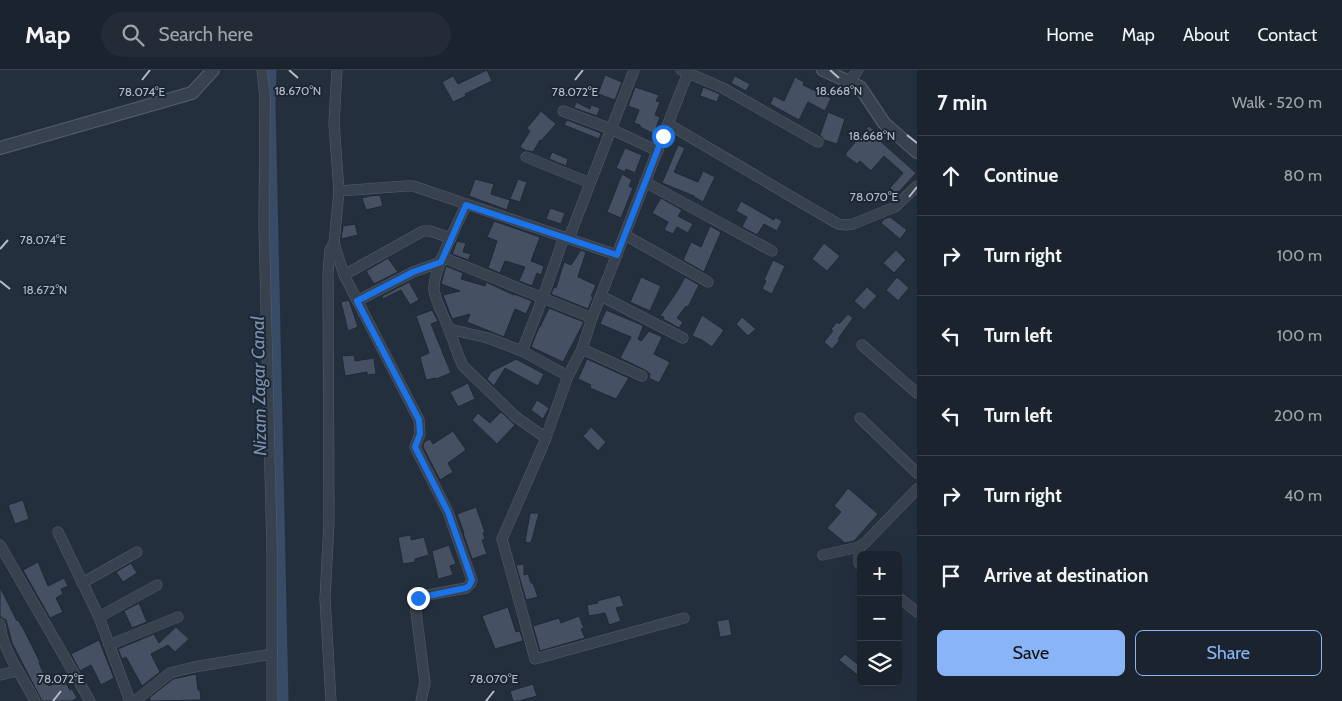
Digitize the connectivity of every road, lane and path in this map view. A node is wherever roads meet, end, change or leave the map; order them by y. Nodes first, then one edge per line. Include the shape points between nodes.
1 (213, 70) edge
2 (262, 70) edge
3 (337, 70) edge
4 (634, 70) edge
5 (823, 70) edge
6 (858, 70) edge
7 (686, 71) edge
8 (849, 82) junction
9 (563, 110) dead end
10 (668, 124) junction
11 (611, 129) junction
12 (818, 142) dead end
13 (0, 148) edge
14 (658, 151) junction
15 (917, 152) edge
16 (526, 157) dead end
17 (645, 182) junction
18 (590, 183) junction
19 (917, 186) edge
20 (339, 191) junction
21 (466, 205) junction
22 (625, 235) junction
23 (451, 238) junction
24 (566, 238) junction
25 (334, 243) junction
26 (772, 251) dead end
27 (617, 255) junction
28 (442, 260) junction
29 (344, 275) junction
30 (708, 282) dead end
31 (601, 296) junction
32 (543, 297) junction
33 (357, 301) junction
34 (592, 318) junction
35 (449, 329) junction
36 (683, 338) dead end
37 (862, 345) dead end
38 (582, 349) junction
39 (522, 351) junction
40 (568, 376) junction
41 (642, 376) dead end
42 (917, 392) edge
43 (860, 418) dead end
44 (546, 438) junction
45 (917, 473) edge
46 (917, 489) edge
47 (58, 532) dead end
48 (0, 545) edge
49 (859, 547) junction
50 (859, 551) edge
51 (137, 552) dead end
52 (823, 555) dead end
53 (82, 583) junction
54 (158, 585) dead end
55 (902, 600) edge
56 (917, 612) edge
57 (99, 617) junction
58 (178, 618) dead end
59 (684, 618) dead end
60 (0, 624) edge
61 (109, 645) junction
62 (272, 654) junction
63 (17, 671) junction
64 (0, 675) edge
65 (35, 701) edge
66 (90, 701) edge
67 (130, 701) edge
68 (135, 701) edge
69 (272, 701) edge
70 (332, 701) edge
71 (421, 701) edge

1 - 13 street via 192,93
2 - 62 street via 265,98 264,226
3 - 20 street via 334,123
4 - 11 street
5 - 8 street
6 - 8 street
7 - 10 street
7 - 12 street
8 - 15 street via 860,87 884,123
9 - 11 street
10 - 14 street
10 - 19 street via 838,224 853,224 895,207
11 - 14 street
11 - 18 street
14 - 17 street
16 - 18 street
17 - 22 street
17 - 26 street
18 - 24 street
20 - 21 street via 410,186
20 - 25 street
21 - 23 street
21 - 24 street
22 - 27 street
22 - 30 street
23 - 28 street
23 - 29 street via 430,230 423,231
24 - 27 street
24 - 32 street
25 - 29 street
25 - 70 street via 330,250 328,274 329,522 325,594
27 - 31 street
28 - 32 street
28 - 33 street
28 - 35 street via 434,289
29 - 33 street
31 - 34 street
31 - 36 street
32 - 34 street
32 - 39 street
33 - 71 street via 419,420 420,434 415,447 448,512 472,580 466,588 422,596 416,601 425,683
34 - 38 street
35 - 39 street via 488,338
35 - 44 street via 463,366 516,418
37 - 42 street
38 - 40 street
38 - 41 street
39 - 40 street
40 - 44 street
43 - 45 street
44 - 59 street via 502,538 535,659
46 - 49 street
47 - 53 street
48 - 66 street
49 - 50 street
49 - 52 street
51 - 53 street
53 - 57 street
54 - 57 street
55 - 56 street
57 - 61 street
58 - 61 street
60 - 63 street
61 - 67 street
62 - 68 street via 170,674
62 - 69 street
63 - 64 street
63 - 65 street

